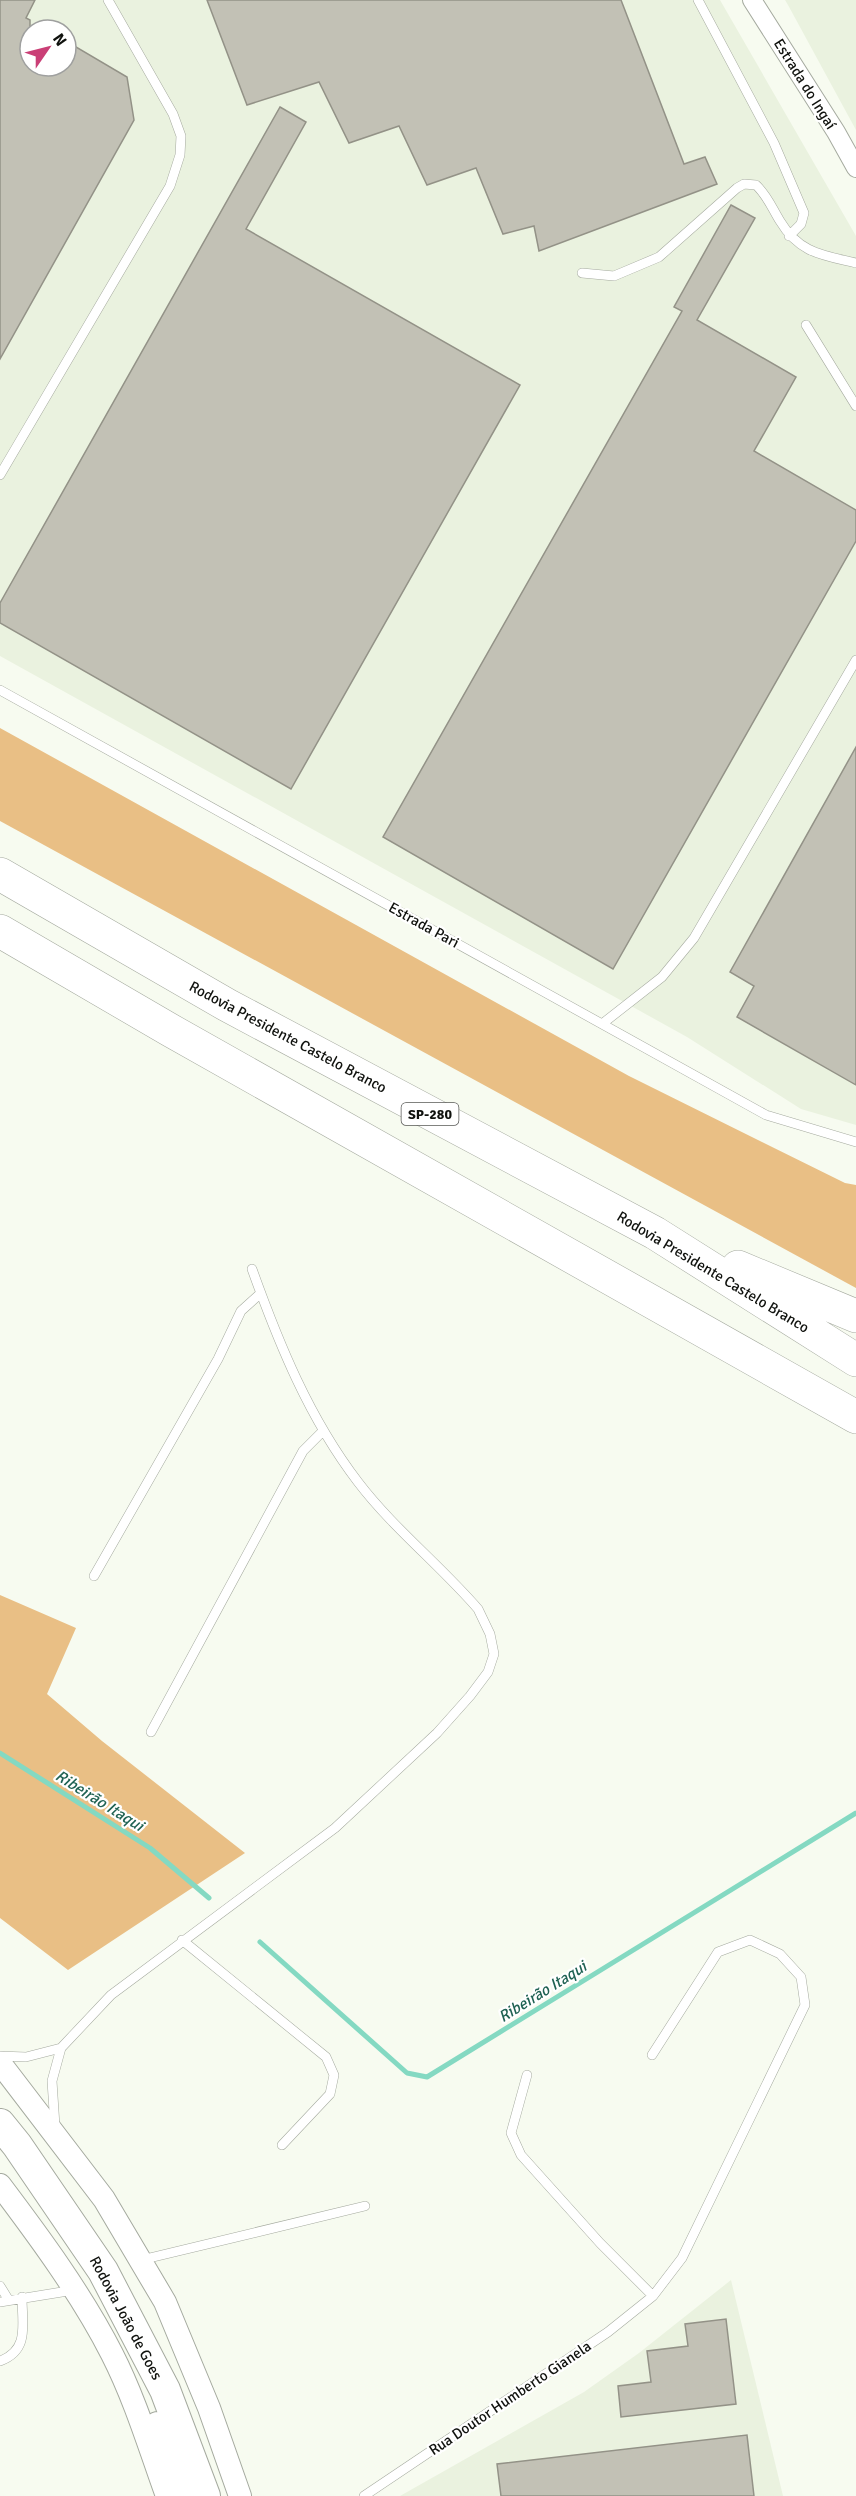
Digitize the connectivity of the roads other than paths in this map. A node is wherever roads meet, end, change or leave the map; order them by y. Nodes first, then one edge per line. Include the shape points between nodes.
1 (108, 0) edge
2 (698, 0) edge
3 (752, 0) edge
4 (856, 168) edge
5 (789, 236) junction
6 (856, 263) edge
7 (582, 273) dead end
8 (806, 326) dead end
9 (856, 406) edge
10 (0, 475) edge
11 (856, 660) edge
12 (0, 690) edge
13 (0, 874) edge
14 (0, 931) edge
15 (602, 1024) junction
16 (856, 1142) edge
17 (655, 1233) junction
18 (252, 1269) dead end
19 (261, 1293) junction
20 (856, 1316) edge
21 (856, 1360) edge
22 (856, 1417) edge
23 (323, 1431) junction
24 (94, 1576) dead end
25 (151, 1732) dead end
26 (182, 1940) junction
27 (61, 2048) junction
28 (652, 2055) dead end
29 (0, 2056) edge
30 (0, 2062) edge
31 (527, 2075) dead end
32 (0, 2124) edge
33 (56, 2134) junction
34 (282, 2145) dead end
35 (0, 2152) edge
36 (0, 2186) edge
37 (365, 2206) dead end
38 (141, 2260) junction
39 (0, 2286) edge
40 (68, 2291) dead end
41 (653, 2296) junction
42 (22, 2297) junction
43 (4, 2300) edge
44 (0, 2361) edge
45 (167, 2496) edge
46 (181, 2496) edge
47 (205, 2496) edge
48 (240, 2496) edge
49 (364, 2496) edge

1 - 10 lane via 173,114 181,136 180,155 170,186
2 - 5 lane via 774,143 804,213 801,224
3 - 4 street, Estrada do Ingaí
5 - 6 lane via 815,253
5 - 7 lane via 763,192 756,185 744,184 659,257 614,276
8 - 9 lane
11 - 15 lane via 694,938 662,977
12 - 15 lane, Estrada Pari
13 - 17 highway, Rodovia Presidente Castelo Branco / SP-280 via 227,1005
14 - 22 highway
15 - 16 lane, Estrada Pari via 766,1115
17 - 20 highway
17 - 21 highway, Rodovia Presidente Castelo Branco / SP-280
18 - 19 lane
19 - 23 lane via 298,1385
19 - 24 lane via 240,1311 218,1359
23 - 25 lane via 303,1451
23 - 26 lane via 359,1483 478,1609 494,1654 489,1672 437,1733 335,1828
26 - 27 lane via 111,1995
26 - 34 lane via 326,2057 334,2075 330,2094
27 - 29 lane via 26,2057
27 - 33 lane via 52,2081
28 - 41 lane, Rua Doutor Humberto Gianela via 718,1952 750,1940 780,1954 801,1977 805,2005 682,2258
30 - 33 street
31 - 41 lane via 511,2133 521,2155
32 - 47 highway, Rodovia João de Goes via 103,2271 165,2390
33 - 38 street via 104,2199
35 - 46 highway, Rodovia João de Goes via 63,2239 116,2331 167,2448
36 - 45 street via 62,2271 112,2354
37 - 38 lane
38 - 48 street via 169,2312
39 - 43 lane
40 - 42 lane
41 - 49 lane, Rua Doutor Humberto Gianela via 609,2332
42 - 43 lane
42 - 44 lane via 19,2350

